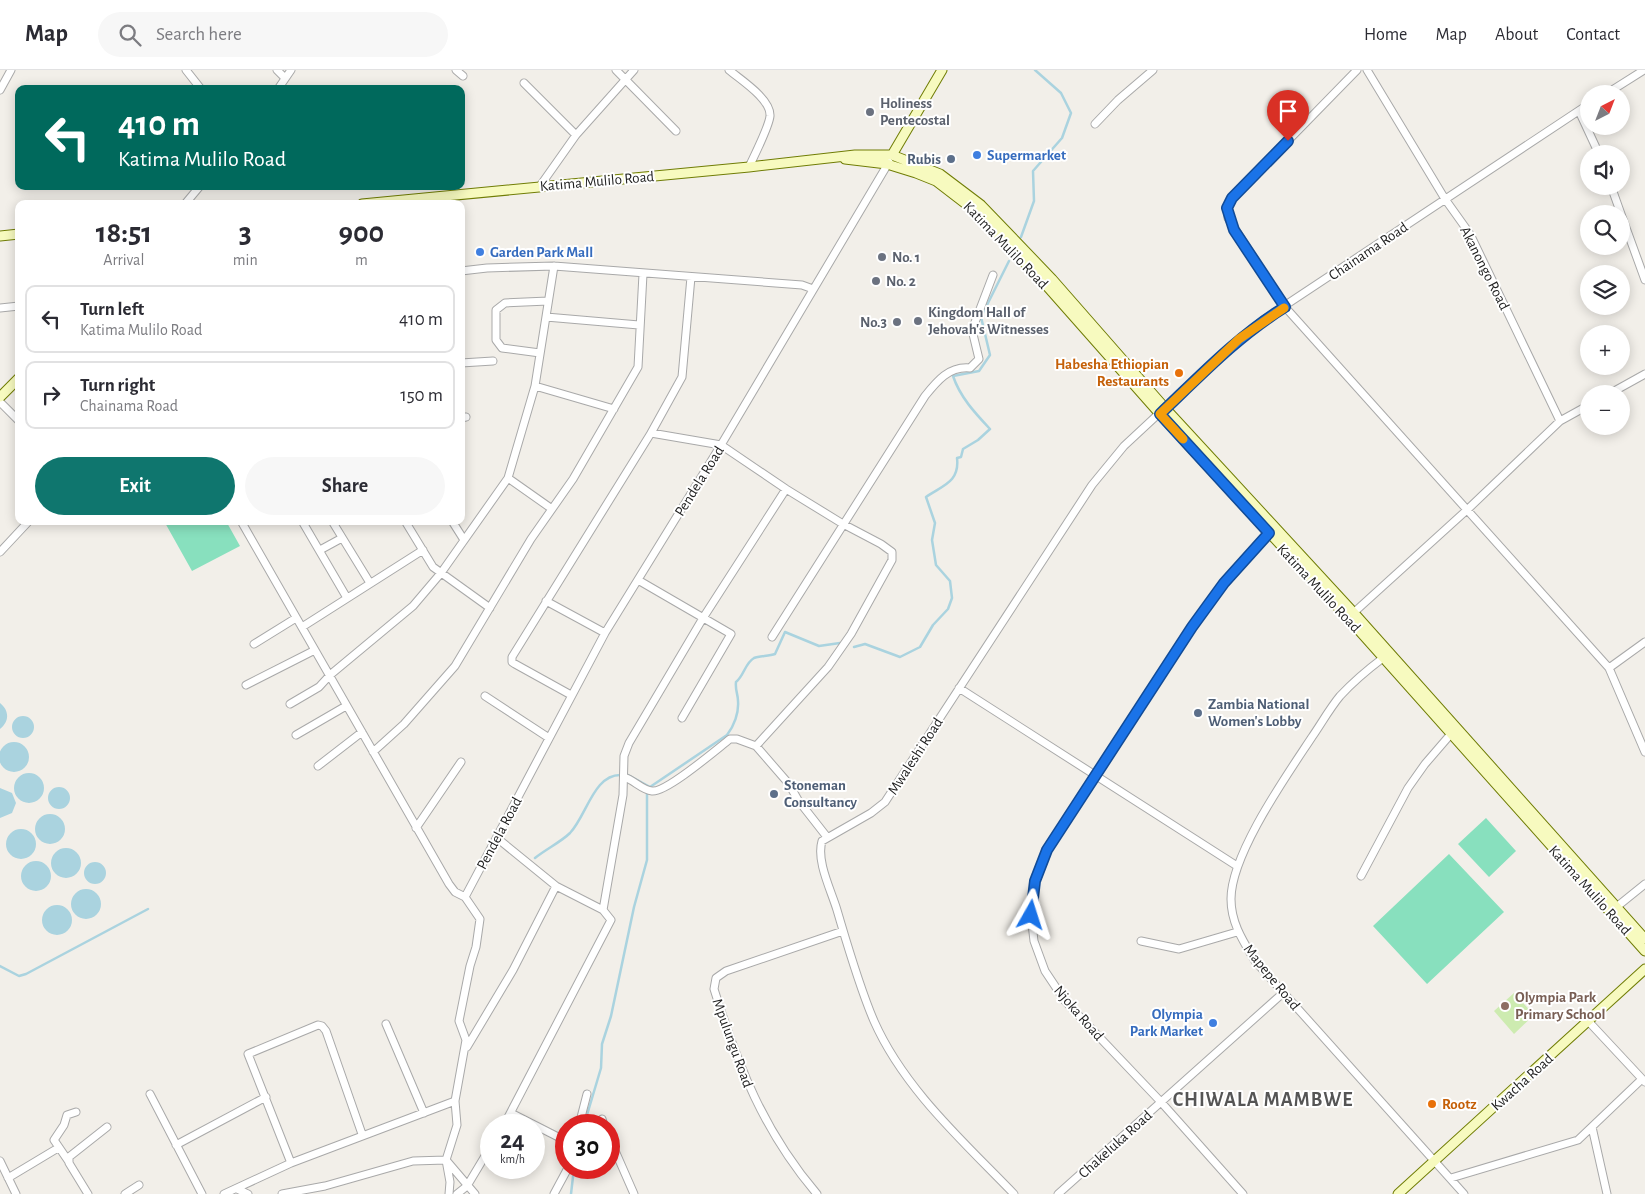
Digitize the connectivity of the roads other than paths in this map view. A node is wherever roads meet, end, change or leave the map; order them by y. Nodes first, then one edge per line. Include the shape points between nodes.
1 (11, 70) edge
2 (186, 70) edge
3 (277, 70) edge
4 (291, 70) edge
5 (456, 70) edge
6 (616, 70) edge
7 (634, 70) edge
8 (729, 70) edge
9 (942, 70) edge
10 (1153, 70) edge
11 (1357, 70) edge
12 (1367, 70) edge
13 (1644, 70) edge
14 (463, 76) dead end
15 (286, 78) junction
16 (626, 79) junction
17 (524, 83) dead end
18 (198, 85) edge
19 (281, 85) edge
20 (1620, 85) edge
21 (0, 90) edge
22 (1578, 111) joint
23 (1095, 124) dead end
24 (676, 131) dead end
25 (576, 135) junction
26 (1595, 145) edge
27 (892, 155) junction
28 (832, 157) junction
29 (887, 164) junction
30 (749, 167) junction
31 (540, 186) junction
32 (197, 190) edge
33 (1445, 198) junction
34 (188, 200) edge
35 (402, 200) edge
36 (15, 234) edge
37 (0, 236) edge
38 (1630, 239) edge
39 (554, 266) junction
40 (465, 271) edge
41 (643, 274) junction
42 (993, 276) dead end
43 (691, 277) junction
44 (1645, 280) edge
45 (813, 289) junction
46 (548, 301) junction
47 (15, 306) edge
48 (1285, 307) junction
49 (0, 308) edge
50 (546, 317) junction
51 (639, 325) junction
52 (540, 353) junction
53 (493, 361) dead end
54 (465, 363) edge
55 (1645, 374) edge
56 (15, 382) edge
57 (1625, 385) edge
58 (536, 386) junction
59 (0, 397) edge
60 (0, 402) edge
61 (614, 409) junction
62 (1580, 410) edge
63 (1162, 411) junction
64 (15, 416) edge
65 (1560, 421) junction
66 (651, 433) junction
67 (721, 446) junction
68 (508, 478) junction
69 (786, 489) junction
70 (552, 509) junction
71 (1468, 509) junction
72 (843, 524) junction
73 (25, 525) edge
74 (243, 525) edge
75 (304, 525) edge
76 (334, 525) edge
77 (407, 525) edge
78 (455, 525) edge
79 (1272, 531) junction
80 (342, 538) junction
81 (464, 540) junction
82 (320, 550) junction
83 (423, 550) junction
84 (0, 552) edge
85 (441, 573) junction
86 (638, 580) junction
87 (370, 583) junction
88 (347, 598) junction
89 (546, 601) junction
90 (490, 608) junction
91 (1351, 615) junction
92 (296, 618) junction
93 (703, 618) junction
94 (302, 627) junction
95 (605, 633) junction
96 (772, 637) dead end
97 (1645, 642) edge
98 (254, 644) dead end
99 (315, 650) junction
100 (1383, 658) junction
101 (1610, 668) junction
102 (330, 674) junction
103 (246, 686) dead end
104 (958, 688) junction
105 (571, 695) junction
106 (485, 696) dead end
107 (290, 704) dead end
108 (346, 706) junction
109 (682, 718) dead end
110 (362, 732) junction
111 (296, 735) dead end
112 (1450, 735) junction
113 (549, 738) junction
114 (756, 746) junction
115 (373, 752) junction
116 (1645, 752) edge
117 (461, 762) dead end
118 (318, 766) dead end
119 (624, 777) junction
120 (1095, 777) junction
121 (416, 828) junction
122 (828, 837) junction
123 (497, 838) junction
124 (1237, 866) junction
125 (1361, 876) dead end
126 (1645, 884) edge
127 (556, 886) junction
128 (465, 897) junction
129 (1614, 909) junction
130 (603, 910) junction
131 (843, 931) junction
132 (1237, 932) junction
133 (1645, 939) edge
134 (1141, 941) dead end
135 (1645, 951) edge
136 (1645, 969) edge
137 (1283, 993) junction
138 (1589, 1022) junction
139 (386, 1024) dead end
140 (464, 1051) junction
141 (1644, 1081) edge
142 (150, 1094) dead end
143 (587, 1094) dead end
144 (266, 1097) junction
145 (455, 1101) junction
146 (1161, 1102) junction
147 (76, 1112) dead end
148 (424, 1113) junction
149 (511, 1113) joint
150 (582, 1114) edge
151 (107, 1127) dead end
152 (1592, 1127) junction
153 (362, 1134) junction
154 (555, 1135) edge
155 (176, 1144) junction
156 (58, 1148) junction
157 (446, 1160) junction
158 (0, 1161) edge
159 (1434, 1161) junction
160 (620, 1162) edge
161 (69, 1163) junction
162 (291, 1163) junction
163 (480, 1164) edge
164 (8, 1178) junction
165 (1451, 1178) junction
166 (562, 1179) edge
167 (139, 1185) dead end
168 (467, 1186) junction
169 (238, 1188) junction
170 (16, 1194) edge
171 (88, 1194) edge
172 (125, 1194) edge
173 (202, 1194) edge
174 (224, 1194) edge
175 (248, 1194) edge
176 (282, 1194) edge
177 (449, 1194) edge
178 (457, 1194) edge
179 (475, 1194) edge
180 (554, 1194) edge
181 (634, 1194) edge
182 (818, 1194) edge
183 (1014, 1194) edge
184 (1058, 1194) edge
185 (1243, 1194) edge
186 (1398, 1194) edge
187 (1464, 1194) edge
188 (1607, 1194) edge

1 - 21 street
2 - 18 street
3 - 15 street
4 - 15 street
5 - 14 street
6 - 16 street
7 - 16 street
8 - 30 street via 769,106 770,117
9 - 27 main road, Pendela Road
10 - 23 street
11 - 48 street via 1232,198 1227,208 1234,230
12 - 33 street, Akanongo Road
13 - 20 street
15 - 19 street
16 - 24 street
16 - 25 street
17 - 25 street
22 - 26 street
22 - 33 street, Chainama Road
25 - 31 street
27 - 28 main road, Katima Mulilo Road
27 - 29 street, Pendela Road
27 - 63 main road, Katima Mulilo Road via 940,174 981,205 1052,279
28 - 29 main road, Katima Mulilo Road
28 - 30 main road, Katima Mulilo Road
29 - 45 street, Pendela Road
29 - 63 main road, Katima Mulilo Road via 936,181 976,211
30 - 31 main road, Katima Mulilo Road
31 - 35 main road, Katima Mulilo Road
32 - 34 street
33 - 48 street, Chainama Road
33 - 65 street, Akanongo Road via 1470,234
36 - 37 main road
38 - 44 street
39 - 40 street
39 - 41 street
39 - 46 street
41 - 43 street
41 - 51 street
42 - 72 street via 972,330 979,359 970,368 962,367 941,376
43 - 45 street via 802,285
43 - 66 street via 682,377
45 - 67 street, Pendela Road
46 - 50 street
46 - 52 street via 505,303 496,310 496,340 502,348
47 - 49 street
48 - 63 street, Chainama Road via 1239,339
48 - 71 street
50 - 51 street
50 - 52 street
51 - 61 street via 638,367
52 - 58 street
53 - 54 street
55 - 57 street
56 - 59 main road
58 - 61 street
58 - 68 street
60 - 64 street
61 - 70 street
62 - 65 street
63 - 79 main road, Katima Mulilo Road
63 - 104 street, Mwaleshi Road via 1124,446 1092,485
65 - 71 street
66 - 67 street
66 - 89 street
67 - 69 street
67 - 86 street, Pendela Road
68 - 70 street
68 - 81 street
69 - 72 street
69 - 93 street
70 - 90 street
71 - 91 street
71 - 101 street
72 - 96 street
72 - 114 street via 892,552 892,560 834,658
73 - 84 street
74 - 92 street
75 - 82 street
76 - 80 street
77 - 83 street
78 - 81 street
79 - 91 main road, Katima Mulilo Road
79 - 120 street, Njoka Road via 1224,583 1192,627
80 - 82 street
80 - 87 street
81 - 85 street
82 - 88 street
83 - 85 street via 433,567
83 - 87 street
85 - 90 street
85 - 102 street via 413,606
86 - 93 street
86 - 95 street, Pendela Road
87 - 88 street
88 - 94 street
89 - 95 street
89 - 105 street via 512,662
90 - 115 street via 455,666 404,724
91 - 100 main road, Katima Mulilo Road
91 - 129 main road, Katima Mulilo Road
92 - 94 street
92 - 98 street
93 - 109 street via 730,634
93 - 119 street via 629,743 624,756
94 - 99 street
95 - 105 street, Pendela Road
97 - 101 street
99 - 102 street
99 - 103 street
100 - 112 main road, Katima Mulilo Road
100 - 124 street, Mapepe Road via 1339,698 1286,778 1246,844
101 - 116 street
102 - 107 street via 319,686
102 - 108 street
104 - 120 street
104 - 122 street, Mwaleshi Road via 885,802 872,813
105 - 113 street, Pendela Road
106 - 113 street
108 - 110 street
108 - 111 street
110 - 115 street
110 - 118 street
112 - 125 street via 1408,788
112 - 129 main road, Katima Mulilo Road
113 - 123 street, Pendela Road
114 - 119 street via 730,739 672,784 656,791
114 - 122 street
115 - 121 street
117 - 121 street
119 - 130 street
120 - 124 street
120 - 146 street, Njoka Road via 1047,850 1035,881 1031,915 1034,941 1045,971 1065,1001
121 - 128 street via 449,884
122 - 131 street via 822,841 820,856
123 - 127 street
123 - 128 street, Pendela Road
124 - 132 street, Mapepe Road via 1231,898
126 - 129 street
127 - 130 street
127 - 140 street via 513,970
128 - 140 street via 480,919 459,1021 466,1040
129 - 133 main road, Katima Mulilo Road
129 - 135 main road, Katima Mulilo Road
130 - 149 street via 610,924
131 - 182 street, Mpulungu Road via 726,970 716,978 714,989 742,1072 762,1116 788,1157
131 - 183 street via 875,1022 898,1061 934,1110
132 - 134 street via 1179,949
132 - 137 street, Mapepe Road via 1255,961
136 - 138 main road, Kwacha Road
137 - 146 street, Chakeluka Road
137 - 159 street, Mapepe Road
138 - 141 street
138 - 159 main road, Kwacha Road
139 - 148 street
140 - 145 street
141 - 152 street
142 - 155 street
143 - 150 street
144 - 153 street via 248,1054 322,1026
144 - 155 street
144 - 162 street
145 - 148 street
145 - 157 street via 457,1125
146 - 184 street, Chakeluka Road
146 - 185 street, Njoka Road
147 - 156 street via 67,1115 55,1138
148 - 153 street
149 - 154 street
151 - 161 street via 72,1154
152 - 165 street via 1578,1140
152 - 188 street
153 - 162 street
155 - 173 street
156 - 161 street
156 - 164 street
157 - 168 street
157 - 176 street via 413,1161 326,1186
157 - 177 street
158 - 164 street
159 - 165 street, Mapepe Road
159 - 186 main road, Kwacha Road
160 - 181 street
161 - 171 street
162 - 169 street
163 - 168 street
164 - 170 street
165 - 187 street, Mapepe Road
166 - 180 street
167 - 172 street
168 - 178 street
168 - 179 street
169 - 174 street
169 - 175 street

